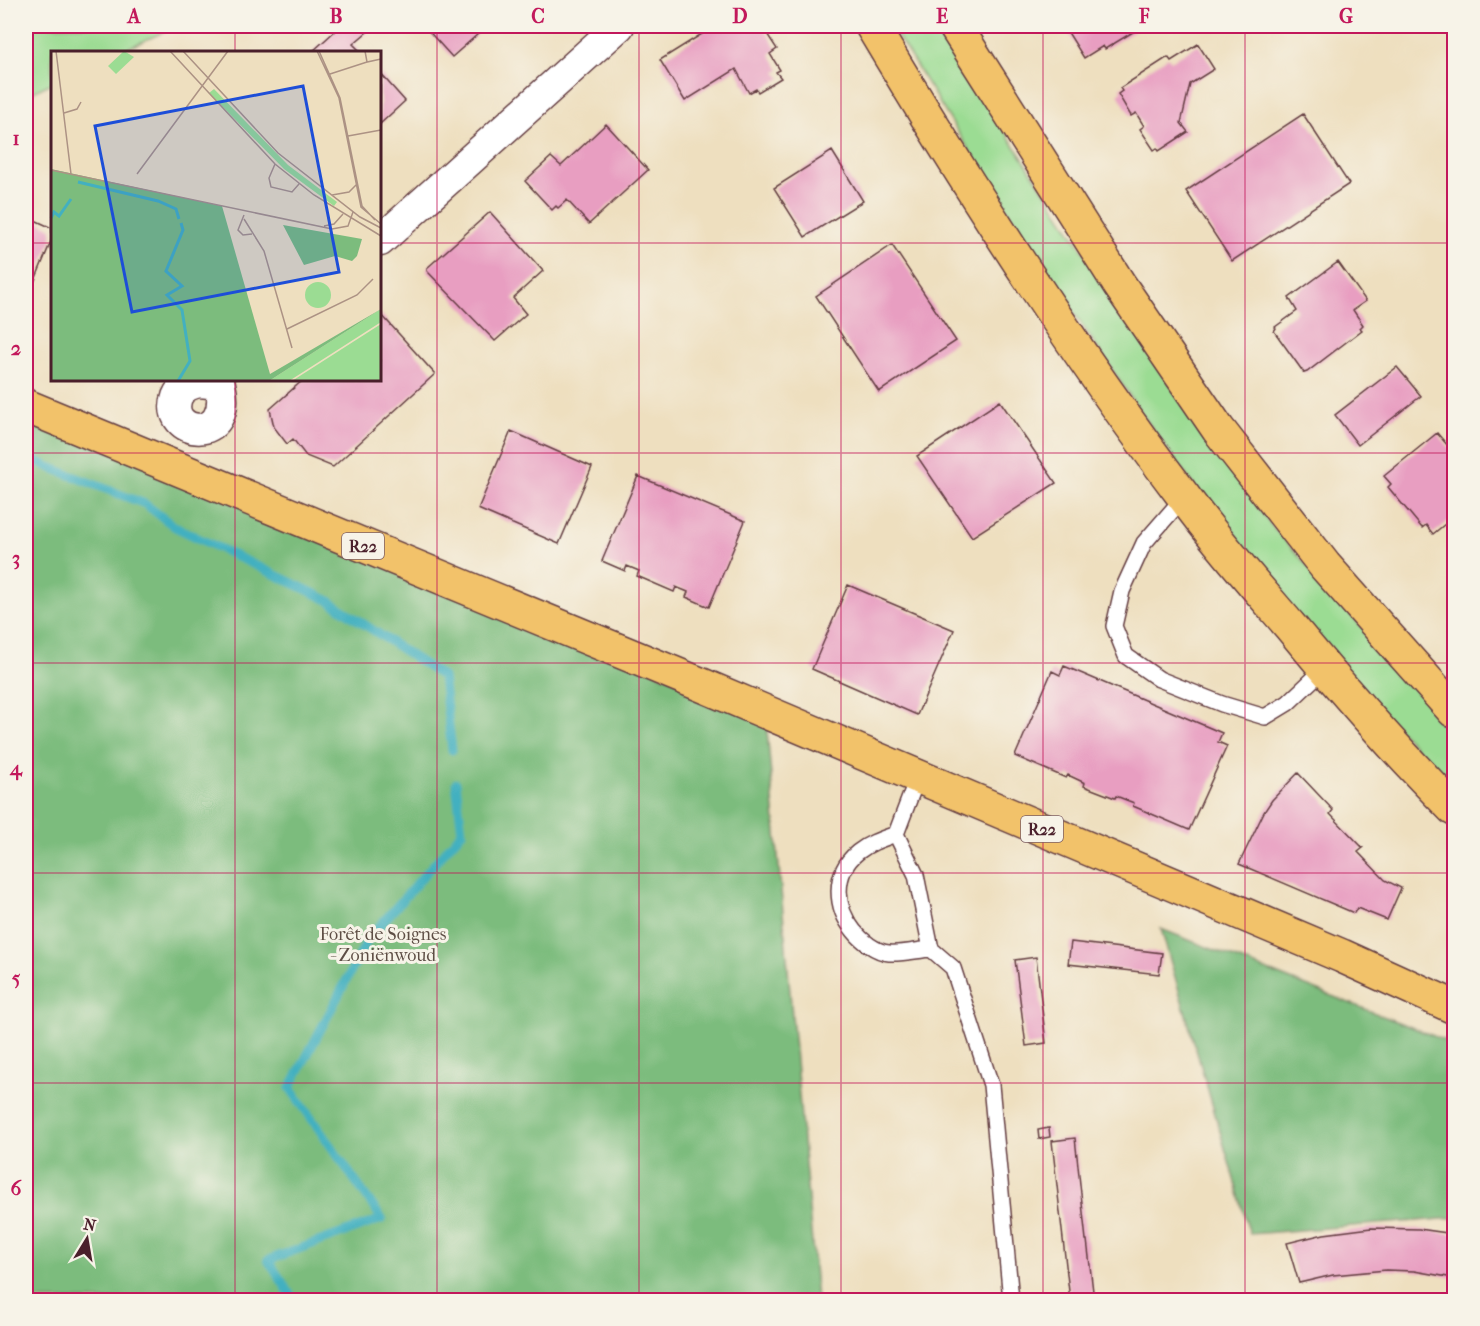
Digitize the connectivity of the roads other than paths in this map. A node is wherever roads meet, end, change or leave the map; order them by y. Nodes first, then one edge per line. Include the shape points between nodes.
1 (619, 26) edge
2 (872, 26) edge
3 (955, 26) edge
4 (381, 240) edge
5 (26, 406) edge
6 (1184, 497) junction
7 (1325, 668) junction
8 (1455, 711) edge
9 (918, 776) junction
10 (1455, 809) edge
11 (896, 834) junction
12 (931, 949) junction
13 (1447, 998) edge
14 (1011, 1300) edge

1 - 4 street
2 - 6 main road via 927,119 1066,332
3 - 8 main road via 1119,284 1218,429 1324,567
5 - 9 main road, R22
6 - 7 main road
6 - 7 lane via 1144,543 1122,591 1114,626 1126,656 1159,679 1265,717 1288,703
7 - 10 main road via 1412,767
9 - 11 lane
9 - 13 main road, R22
11 - 12 lane via 916,875
11 - 12 lane via 856,853 844,870 839,906 858,936 873,948 888,953
12 - 14 lane via 953,968 991,1085

